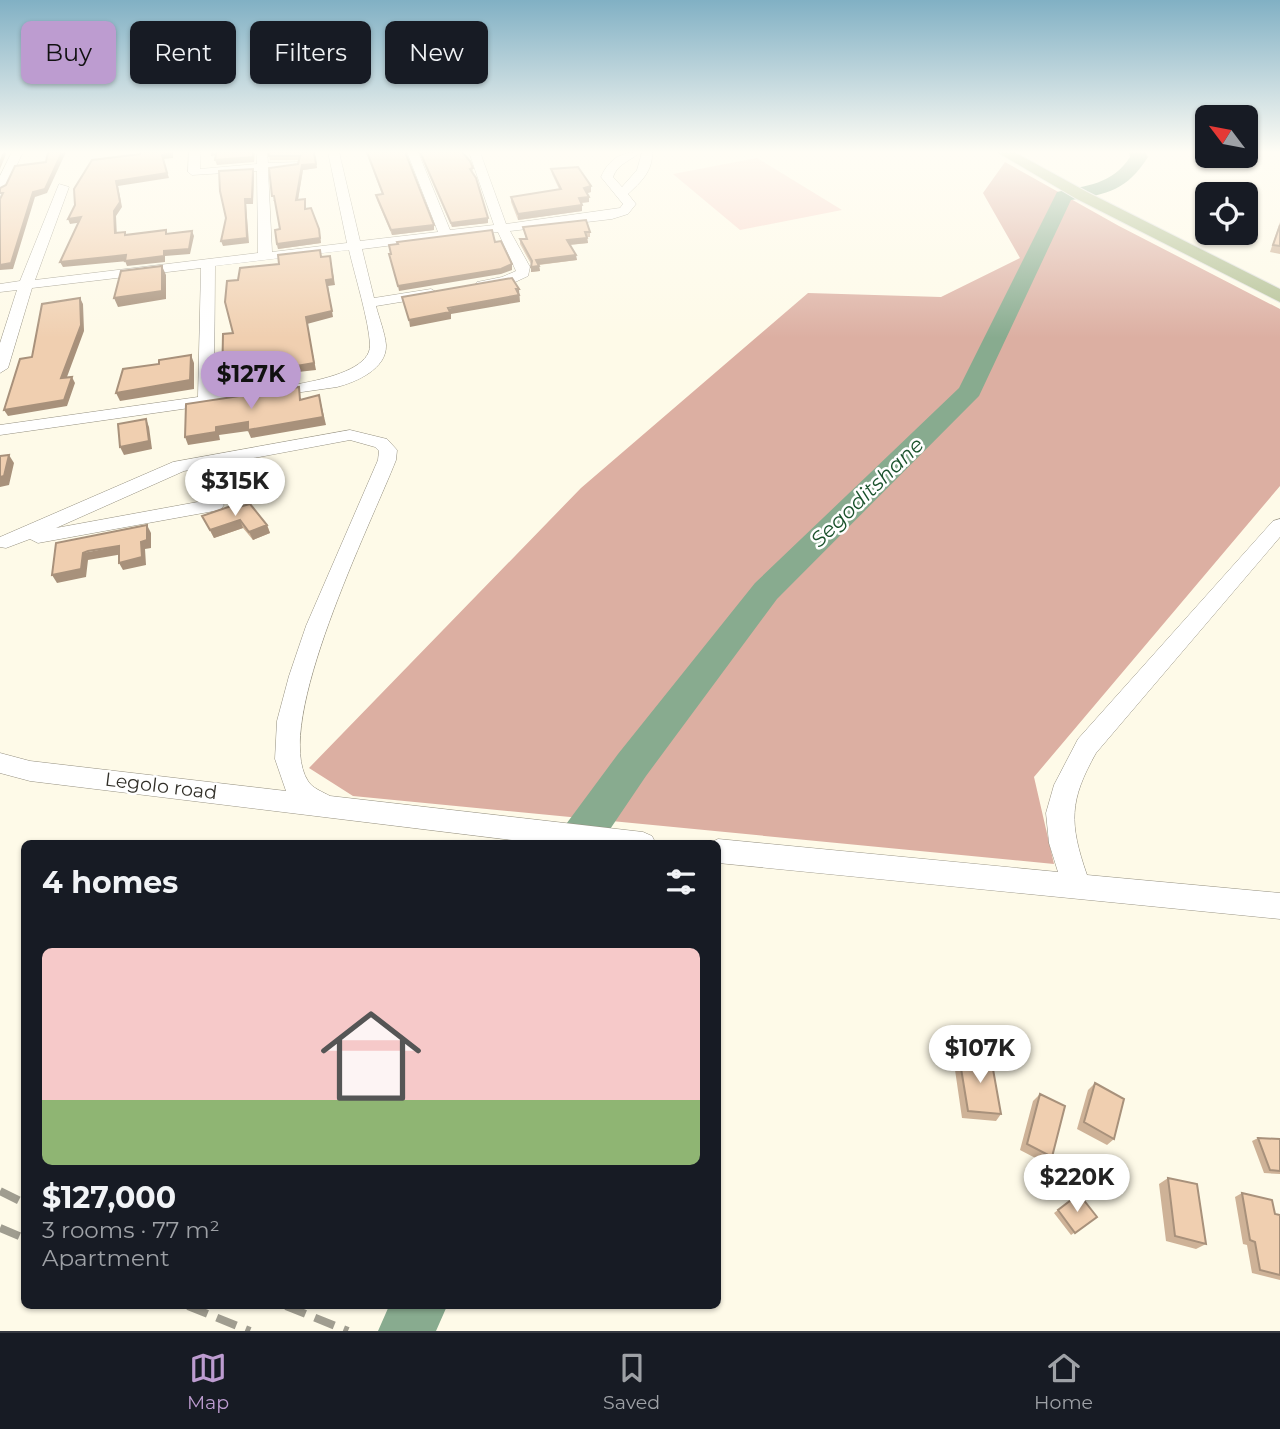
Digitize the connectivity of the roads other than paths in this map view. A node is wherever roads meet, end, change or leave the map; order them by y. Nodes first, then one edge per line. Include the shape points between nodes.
1 (53, 214) edge
2 (264, 214) edge
3 (347, 214) edge
4 (437, 214) edge
5 (496, 214) edge
6 (614, 214) edge
7 (1124, 214) edge
8 (1128, 214) edge
9 (501, 227) junction
10 (445, 233) junction
11 (354, 244) junction
12 (265, 255) junction
13 (208, 262) junction
14 (26, 285) junction
15 (1280, 286) edge
16 (0, 288) edge
17 (1280, 296) edge
18 (369, 303) junction
19 (0, 368) edge
20 (206, 401) junction
21 (0, 430) edge
22 (214, 505) dead end
23 (1280, 526) edge
24 (3, 543) edge
25 (0, 763) edge
26 (323, 805) junction
27 (613, 840) edge
28 (721, 850) edge
29 (1076, 884) junction
30 (1280, 906) edge

1 - 14 street
2 - 12 street
3 - 11 street
4 - 10 street
5 - 9 street
6 - 9 street
7 - 17 main road
8 - 15 main road
9 - 10 street
9 - 18 street via 523,273 506,281
10 - 11 street
11 - 12 street
11 - 18 street
12 - 13 street
13 - 14 street
13 - 20 street
14 - 16 street
14 - 19 street
18 - 20 street via 377,356 358,374 337,382
20 - 21 street
22 - 24 street
23 - 29 street via 1087,746 1067,780 1058,808 1059,835
24 - 26 street via 178,467 350,435 381,443 388,450 387,460 331,587 289,711 292,775 297,787
25 - 26 street, Legolo road via 30,771
26 - 27 street, Legolo road
28 - 29 street
29 - 30 street

